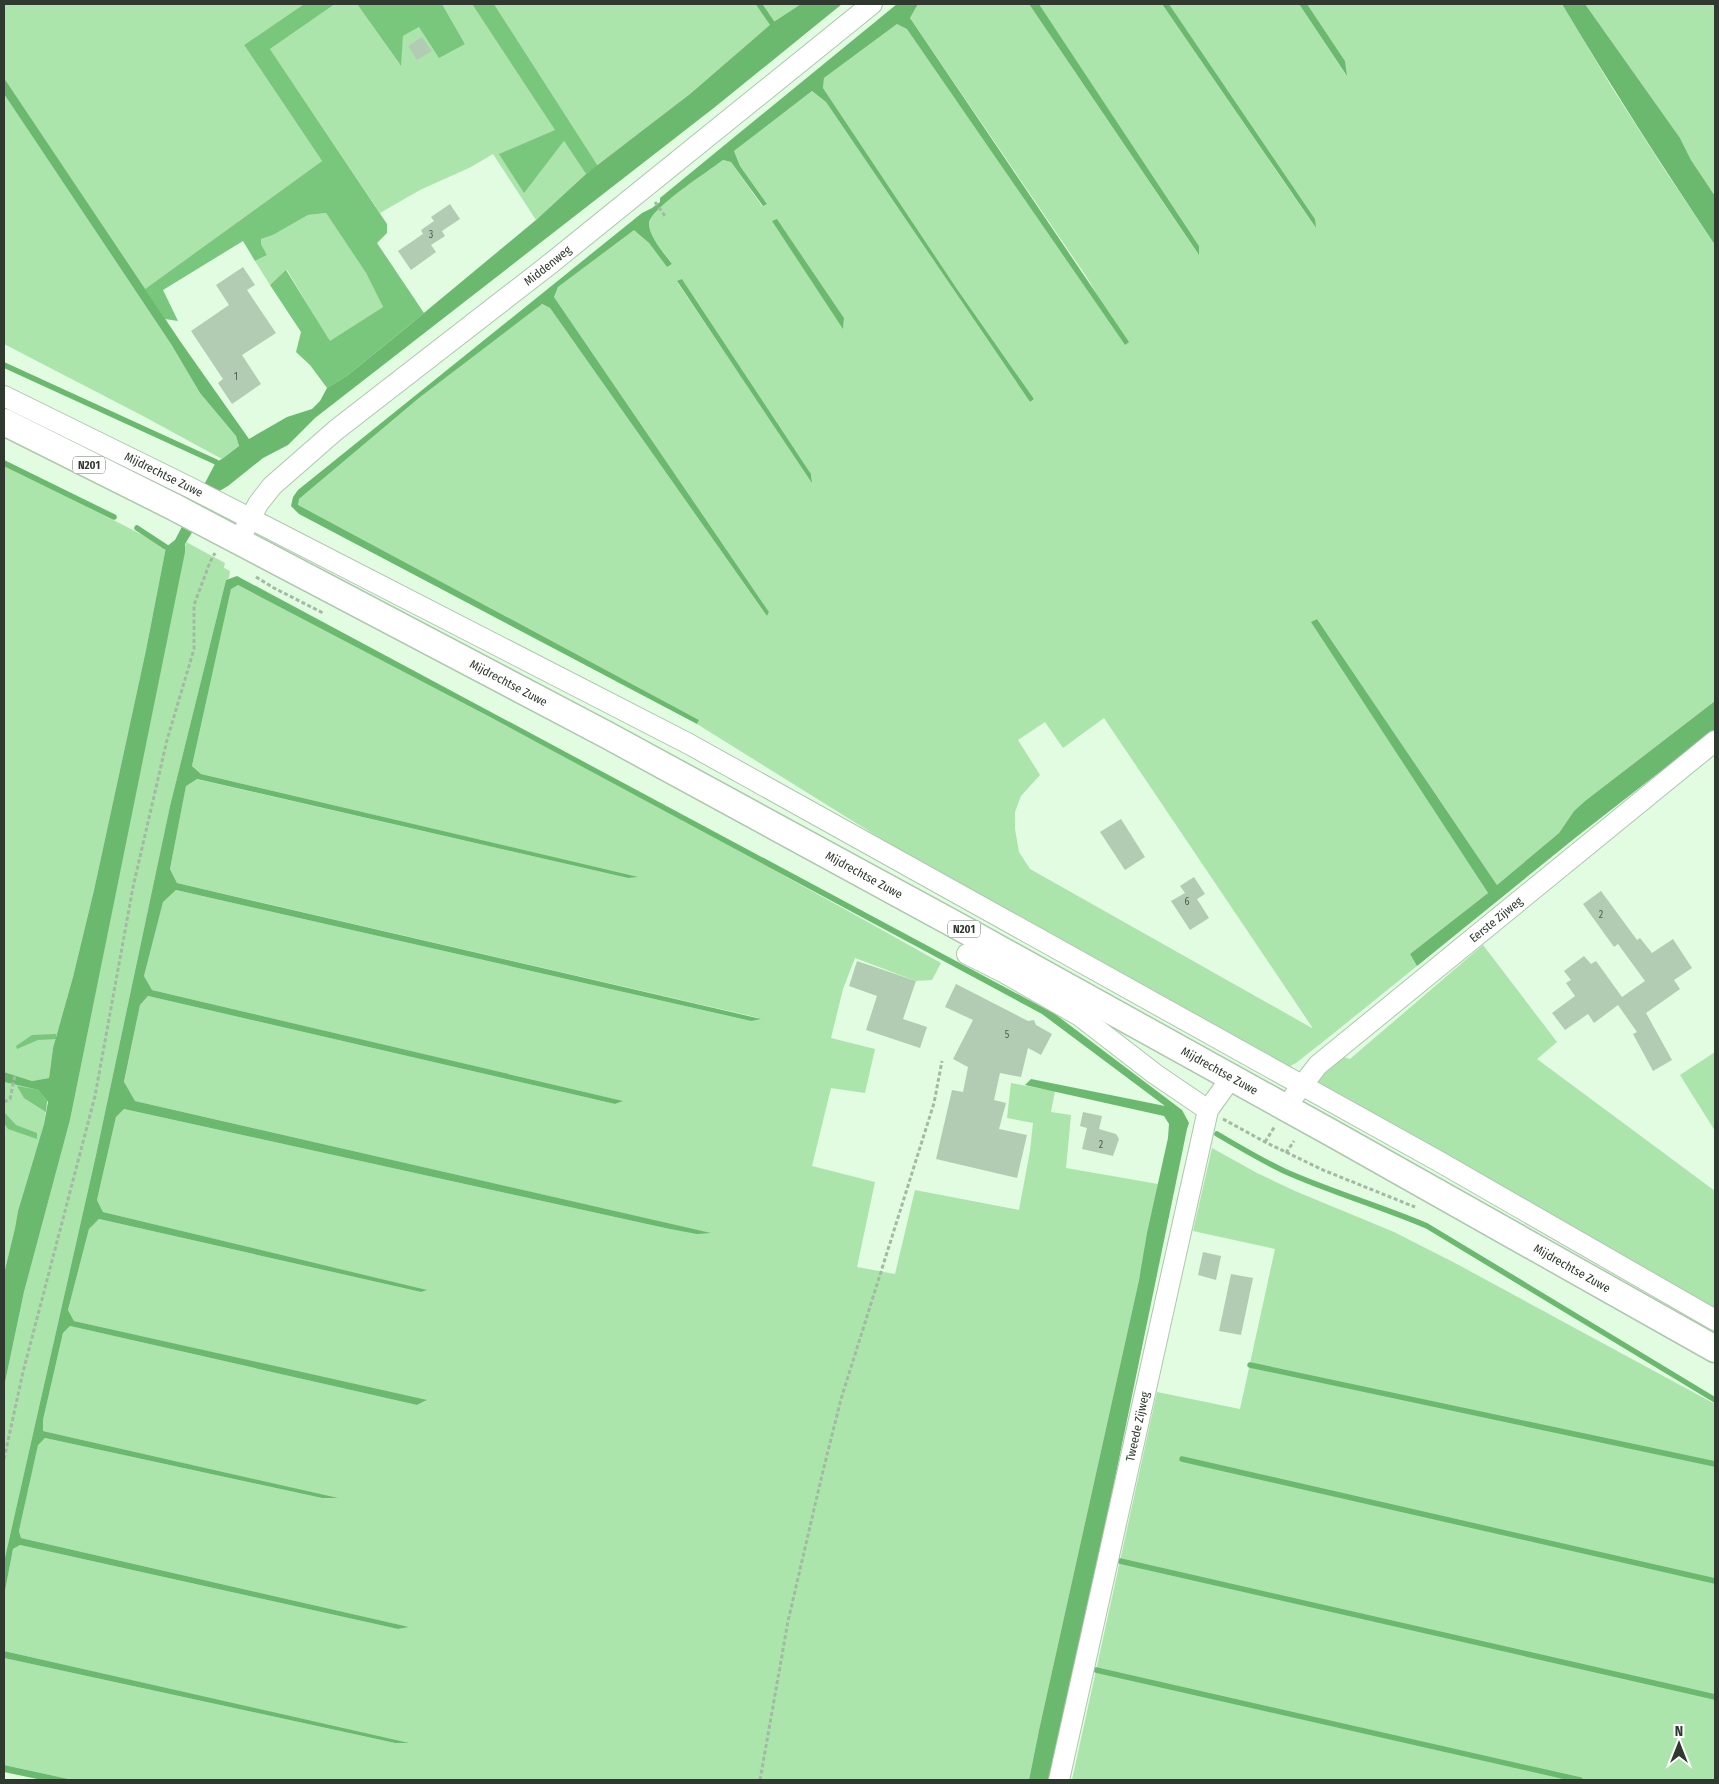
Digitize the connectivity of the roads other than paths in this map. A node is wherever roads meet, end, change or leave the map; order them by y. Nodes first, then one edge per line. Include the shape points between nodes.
1 (872, 4) edge
2 (4, 396) edge
3 (4, 422) edge
4 (250, 518) junction
5 (227, 547) junction
6 (1715, 741) edge
7 (966, 954) dead end
8 (1231, 1078) junction
9 (1301, 1085) junction
10 (1285, 1108) junction
11 (1208, 1110) junction
12 (1715, 1320) edge
13 (1715, 1349) edge
14 (1059, 1780) edge

1 - 4 street, Middenweg via 550,264 336,430 272,486
2 - 4 street, Mijdrechtse Zuwe
3 - 5 main road, Mijdrechtse Zuwe / N201 via 174,507 204,524
4 - 5 street, Middenweg
4 - 9 street, Mijdrechtse Zuwe via 689,744
5 - 8 main road, Mijdrechtse Zuwe / N201 via 373,611 616,740
6 - 9 street, Eerste Zijweg via 1318,1065
7 - 11 street via 1080,1016
8 - 10 main road, Mijdrechtse Zuwe / N201
8 - 11 street, Tweede Zijweg
9 - 10 street, Eerste Zijweg
9 - 12 street, Mijdrechtse Zuwe
10 - 13 main road, Mijdrechtse Zuwe / N201
11 - 14 street, Tweede Zijweg

